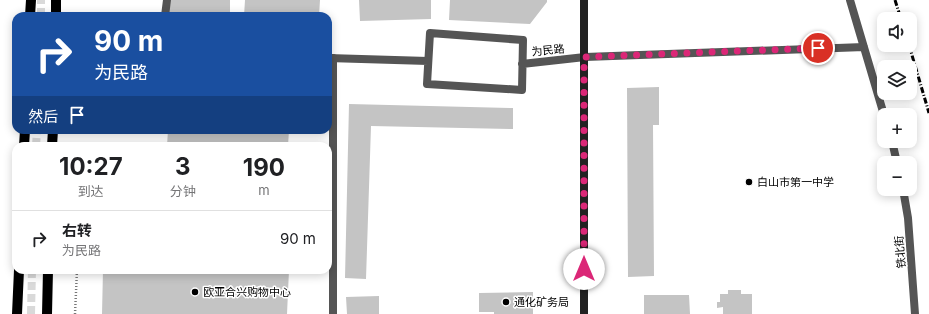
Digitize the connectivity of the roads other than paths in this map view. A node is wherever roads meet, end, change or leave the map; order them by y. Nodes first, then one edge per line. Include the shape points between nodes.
1 (31, 0) edge
2 (56, 0) edge
3 (166, 0) edge
4 (584, 0) edge
5 (850, 0) edge
6 (30, 12) edge
7 (56, 12) edge
8 (166, 12) edge
9 (864, 47) junction
10 (584, 57) junction
11 (332, 58) edge
12 (428, 61) junction
13 (522, 64) junction
14 (882, 108) edge
15 (332, 186) edge
16 (904, 196) edge
17 (19, 274) edge
18 (48, 274) edge
19 (17, 314) edge
20 (47, 314) edge
21 (333, 314) edge
22 (584, 314) edge
23 (915, 314) edge

1 - 6 main road
2 - 7 main road
3 - 8 street
4 - 10 main road
5 - 9 street
9 - 10 street, 为民路
9 - 14 street
10 - 13 street, 为民路
10 - 22 main road
11 - 12 street
12 - 13 street, 为民路 via 427,84 522,90
12 - 13 street, 为民路 via 430,33 523,40
15 - 21 street
16 - 23 street, 铁北街
17 - 19 main road
18 - 20 main road

